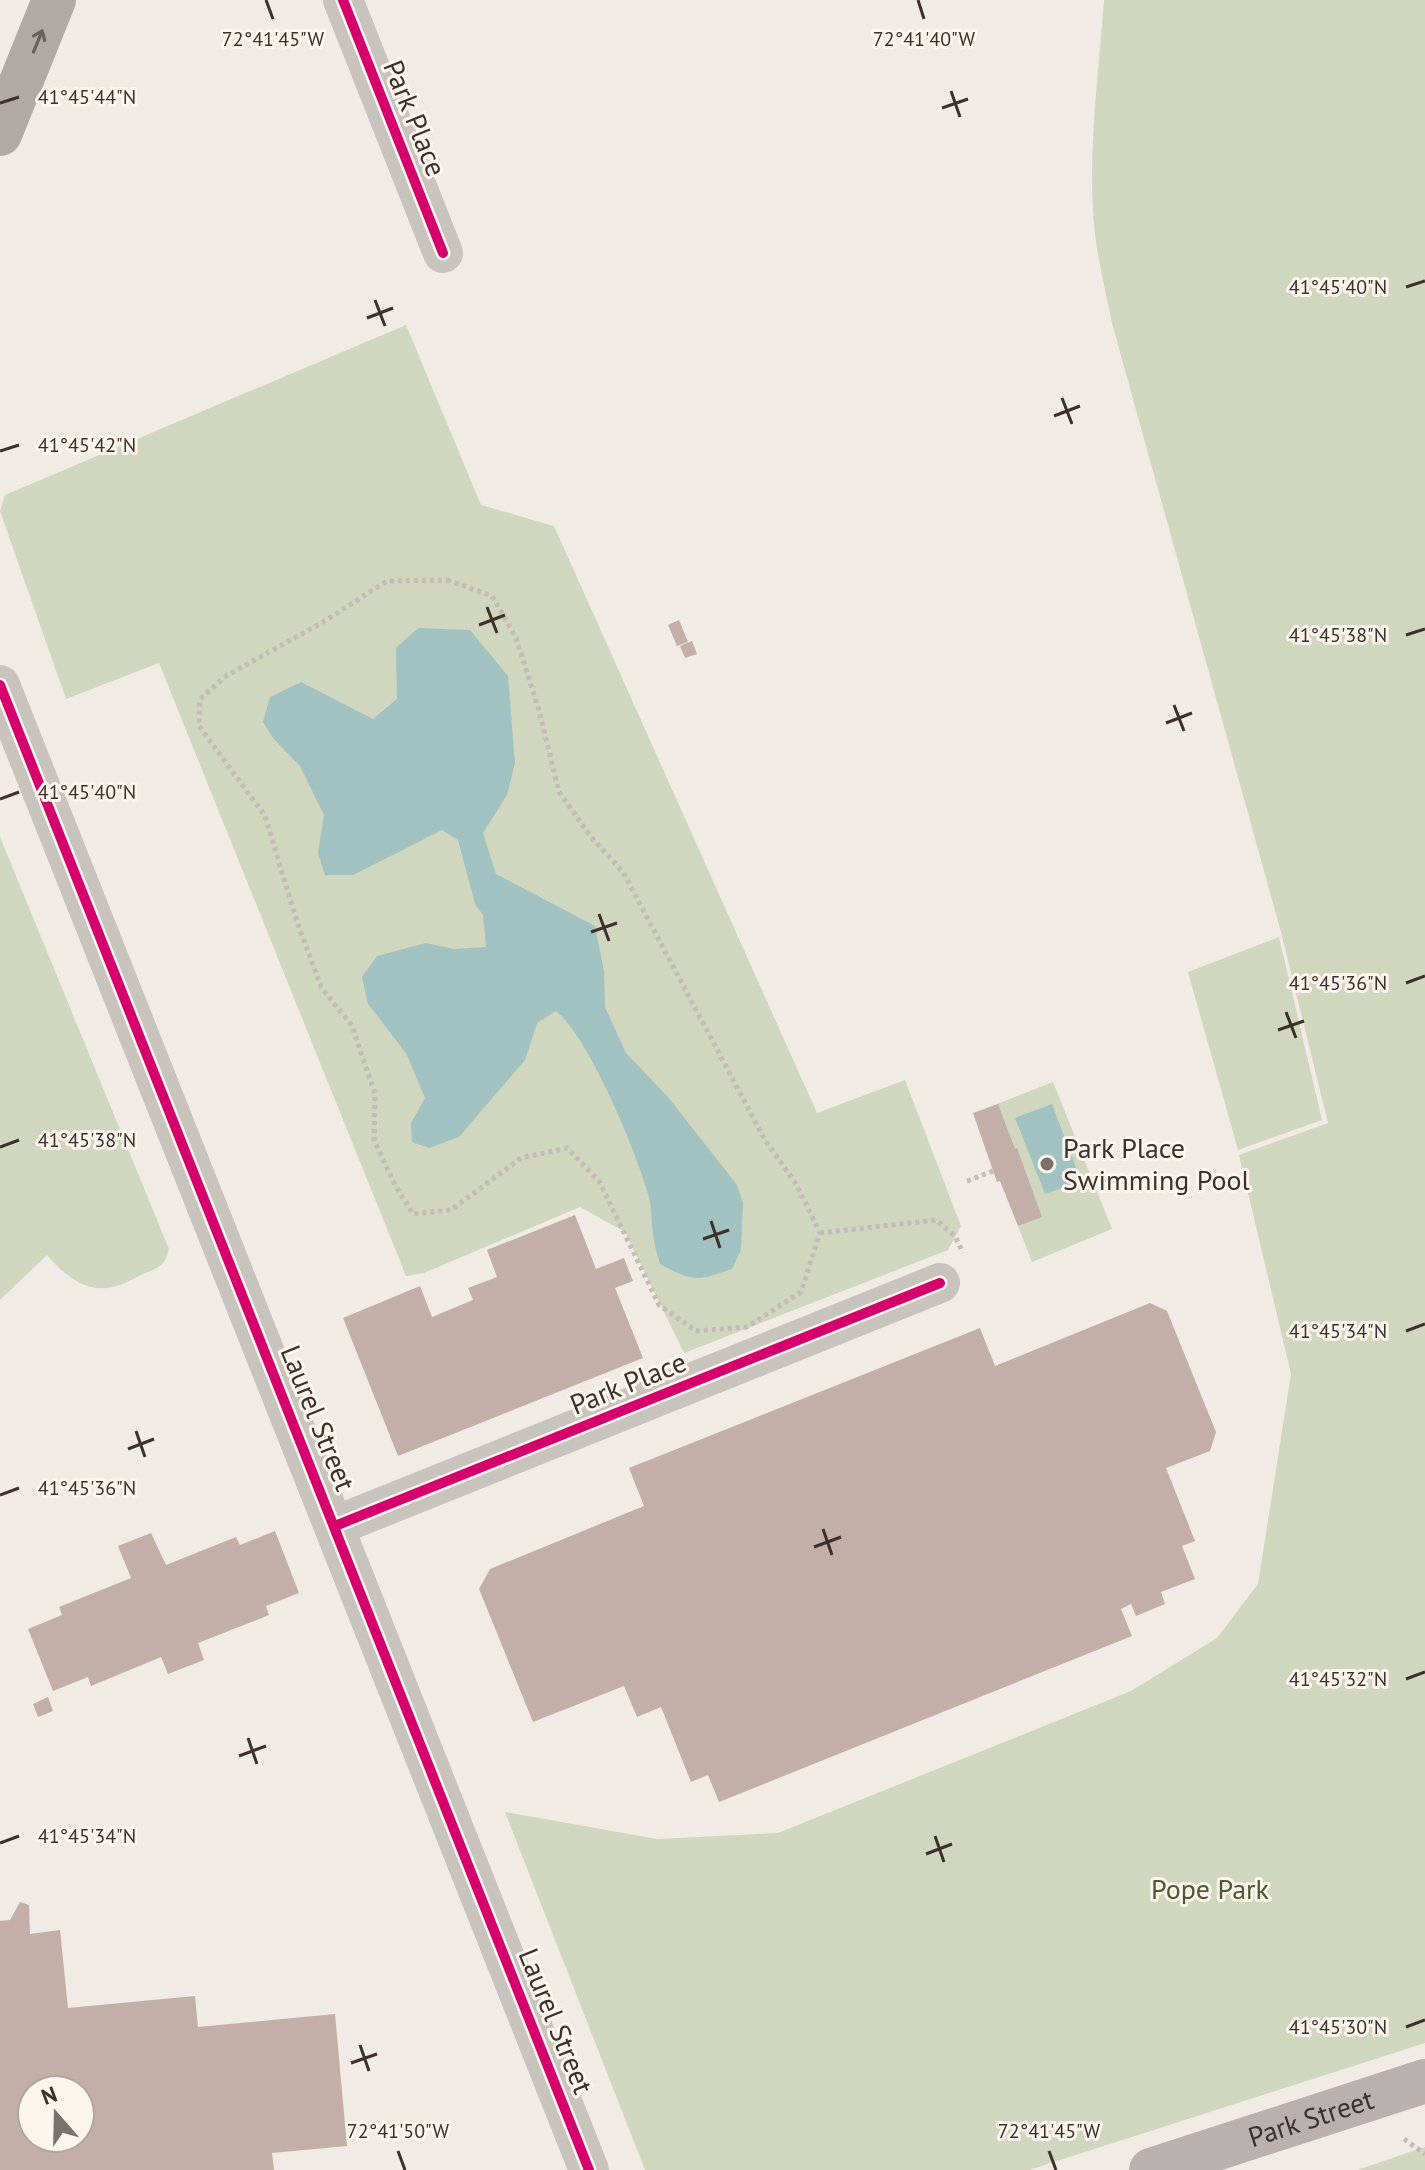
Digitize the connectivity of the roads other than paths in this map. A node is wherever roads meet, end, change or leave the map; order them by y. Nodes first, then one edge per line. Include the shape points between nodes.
1 (54, 0) edge
2 (343, 0) edge
3 (0, 134) edge
4 (443, 253) dead end
5 (0, 685) edge
6 (953, 1272) road end
7 (335, 1526) junction
8 (1425, 2081) edge
9 (589, 2170) edge
10 (1151, 2170) edge

3 -> 1 highway
2 - 4 street, Park Place
5 - 7 street, Laurel Street
6 - 7 street, Park Place
7 - 9 street, Laurel Street
8 - 10 main road, Park Street

